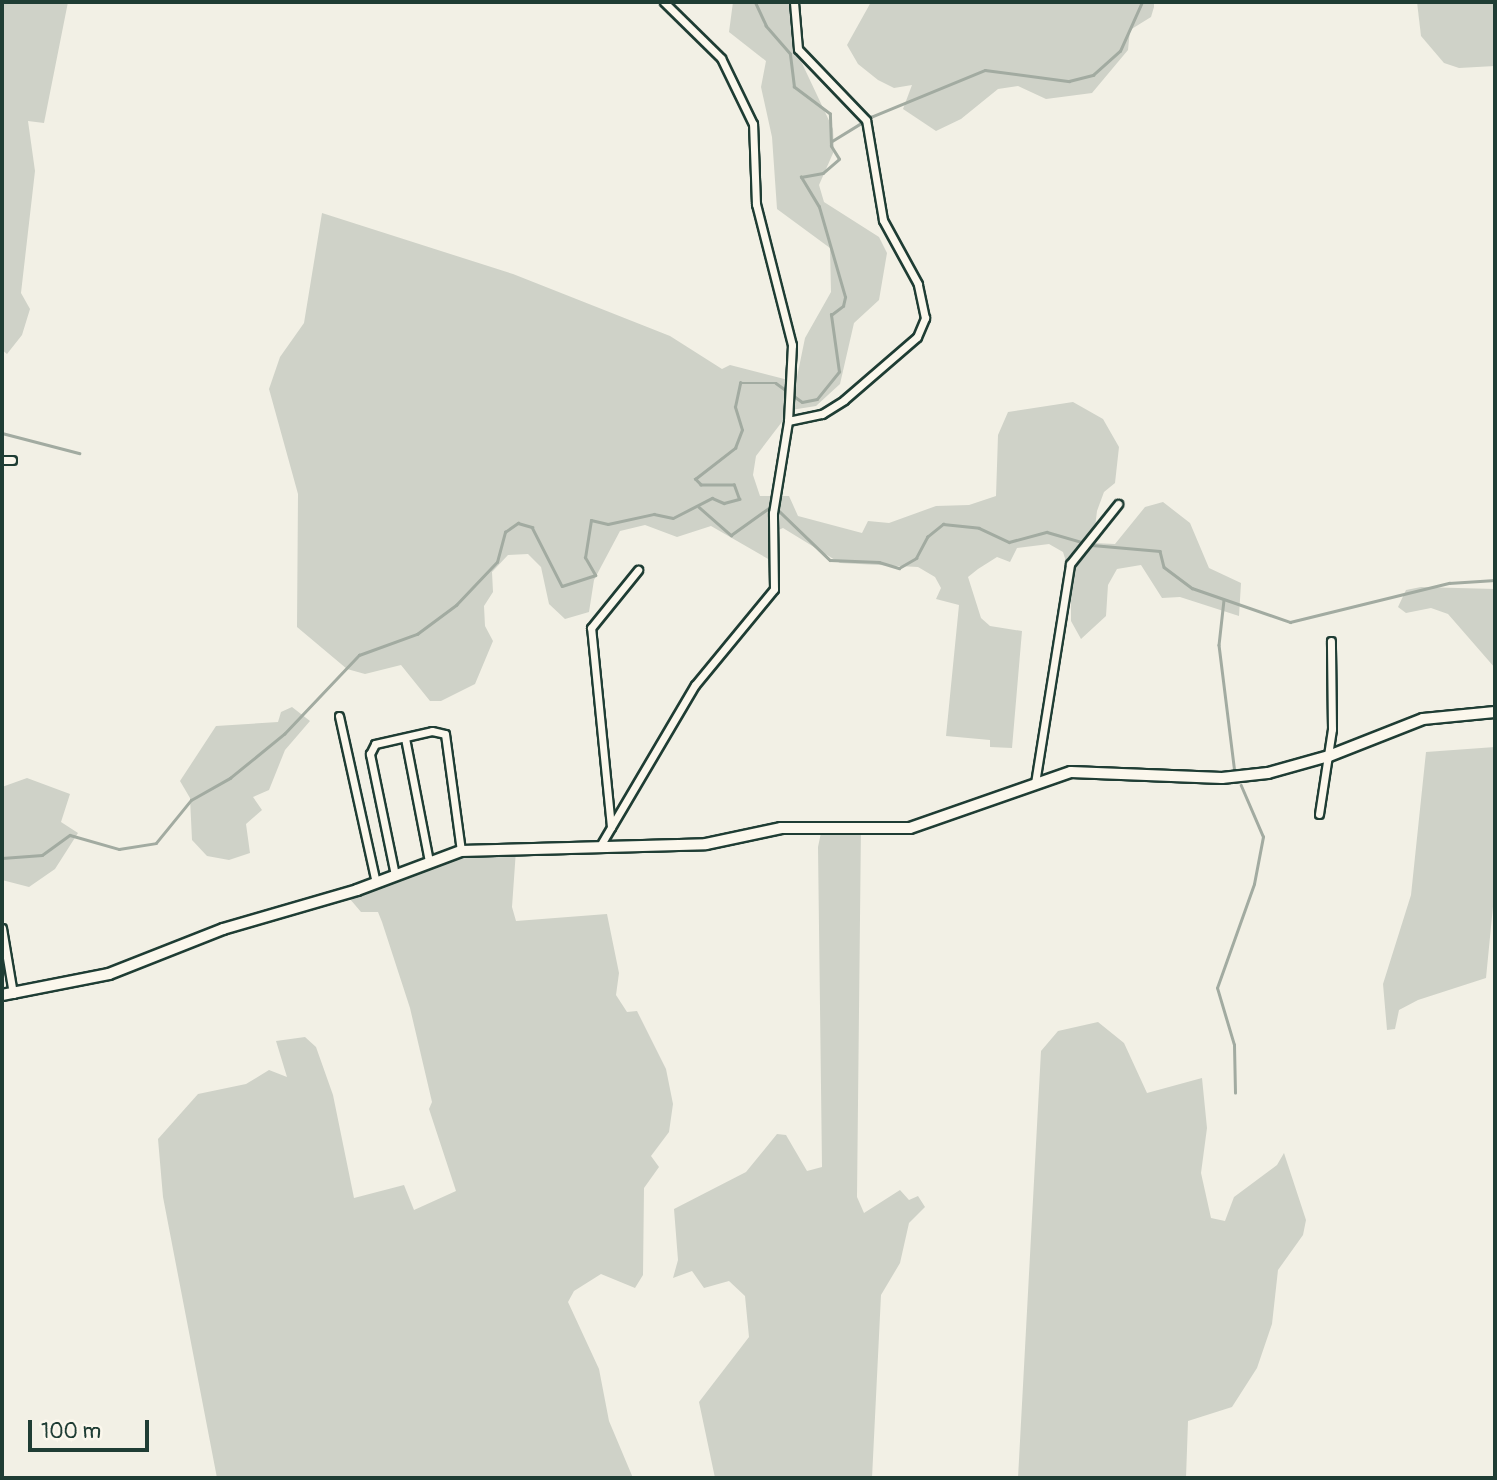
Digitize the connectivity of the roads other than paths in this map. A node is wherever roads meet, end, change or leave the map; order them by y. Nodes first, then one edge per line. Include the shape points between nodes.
1 (664, 2) edge
2 (794, 2) edge
3 (788, 421) junction
4 (2, 460) edge
5 (12, 460) dead end
6 (1118, 504) dead end
7 (638, 570) dead end
8 (1331, 641) dead end
9 (1495, 712) edge
10 (339, 716) dead end
11 (405, 738) junction
12 (1329, 756) junction
13 (1035, 783) junction
14 (1320, 814) dead end
15 (611, 827) junction
16 (600, 845) junction
17 (461, 851) junction
18 (429, 861) junction
19 (395, 875) junction
20 (376, 883) junction
21 (2, 928) edge
22 (7, 995) edge

1 - 3 street via 721,58 753,124 756,204 792,345
2 - 3 street via 798,49 866,120 883,220 918,284 925,318 917,337 844,400 822,414
3 - 15 street via 773,513 776,582 769,599 695,685
4 - 5 street
6 - 13 street via 1070,564 1057,626 1046,739
7 - 15 street via 591,628
8 - 12 street
9 - 12 street via 1423,719
10 - 20 street
11 - 17 street via 432,731 445,734
11 - 18 street
11 - 19 street via 370,750
12 - 13 street via 1245,776 1090,770
12 - 14 street
13 - 16 street via 954,817 910,828 781,828 706,844
15 - 16 street
16 - 17 street
17 - 18 street
18 - 19 street
19 - 20 street
20 - 22 street via 223,929 109,974
21 - 22 street

